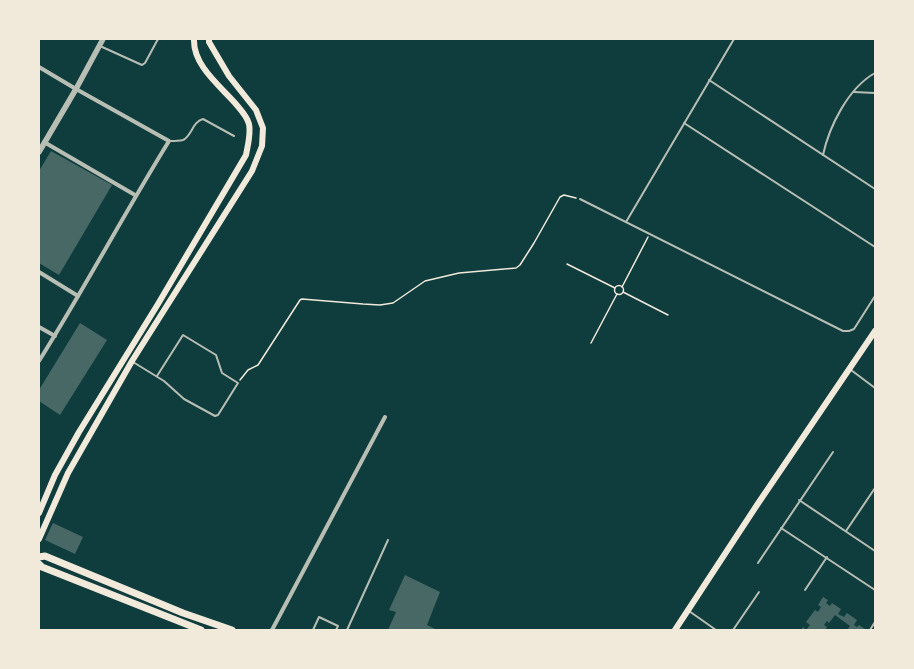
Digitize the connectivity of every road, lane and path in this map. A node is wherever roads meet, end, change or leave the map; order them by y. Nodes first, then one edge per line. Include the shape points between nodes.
1 (103, 39) edge
2 (158, 39) edge
3 (194, 39) edge
4 (209, 39) edge
5 (734, 39) edge
6 (100, 46) junction
7 (39, 67) edge
8 (875, 73) edge
9 (709, 80) junction
10 (76, 89) junction
11 (854, 92) junction
12 (875, 93) edge
13 (684, 123) junction
14 (234, 136) dead end
15 (169, 141) junction
16 (44, 142) junction
17 (39, 152) edge
18 (823, 155) junction
19 (875, 189) edge
20 (136, 195) junction
21 (580, 199) joint
22 (626, 222) junction
23 (650, 234) junction
24 (875, 247) edge
25 (567, 264) dead end
26 (39, 272) edge
27 (622, 287) junction
28 (615, 288) junction
29 (623, 292) junction
30 (617, 294) junction
31 (78, 296) junction
32 (875, 296) edge
33 (668, 316) dead end
34 (39, 326) edge
35 (875, 331) edge
36 (55, 336) junction
37 (590, 343) dead end
38 (39, 361) edge
39 (132, 361) junction
40 (850, 370) junction
41 (157, 376) junction
42 (238, 383) junction
43 (875, 388) edge
44 (385, 417) dead end
45 (833, 452) dead end
46 (875, 488) edge
47 (799, 500) junction
48 (39, 513) edge
49 (781, 528) junction
50 (845, 532) junction
51 (39, 539) edge
52 (388, 540) dead end
53 (875, 551) edge
54 (39, 557) edge
55 (827, 557) junction
56 (758, 563) dead end
57 (39, 564) edge
58 (805, 590) dead end
59 (875, 590) edge
60 (759, 592) dead end
61 (688, 611) junction
62 (875, 622) edge
63 (874, 625) edge
64 (201, 630) edge
65 (232, 630) edge
66 (272, 630) edge
67 (313, 630) edge
68 (336, 630) edge
69 (347, 630) edge
70 (675, 630) edge
71 (716, 630) edge
72 (733, 630) edge
73 (870, 630) edge

1 - 6 street
2 - 6 lane via 142,65
3 - 48 main road via 199,61 242,111 248,123 250,138 246,155 79,432 55,475
4 - 39 main road via 229,76 256,110 263,128 262,146 252,171
5 - 9 lane
6 - 10 street
7 - 10 street
8 - 11 lane
9 - 13 lane
9 - 18 lane
10 - 15 street
10 - 16 street
11 - 12 lane
11 - 18 lane via 837,116
13 - 22 lane
13 - 24 lane
14 - 15 lane via 203,119 198,121 184,140
15 - 20 street
16 - 17 street
16 - 20 street
18 - 19 lane
20 - 31 street
21 - 22 lane
21 - 42 path via 560,196 516,268 458,273 425,281 393,303 380,305 300,300 258,365 248,370
22 - 23 lane
23 - 27 path
23 - 32 lane via 843,331 849,332 854,329
25 - 28 path
26 - 31 street
27 - 28 path
27 - 29 path
28 - 30 path
29 - 30 path
29 - 33 path
30 - 37 path
31 - 36 street
34 - 36 street
35 - 40 main road
36 - 38 street
39 - 41 lane
39 - 51 main road via 68,472
40 - 43 lane
40 - 61 main road
41 - 42 lane via 184,400 215,416
41 - 42 lane via 183,335 216,355 222,373
44 - 66 street
45 - 47 lane
46 - 50 lane
47 - 49 lane
47 - 50 lane
49 - 55 lane
49 - 56 lane
50 - 53 lane
52 - 69 lane
54 - 65 highway via 45,556 183,613
55 - 58 lane
55 - 59 lane
57 - 64 highway
60 - 72 lane
61 - 70 main road
61 - 71 lane
62 - 63 lane
63 - 73 lane
67 - 68 lane via 319,617 338,626

